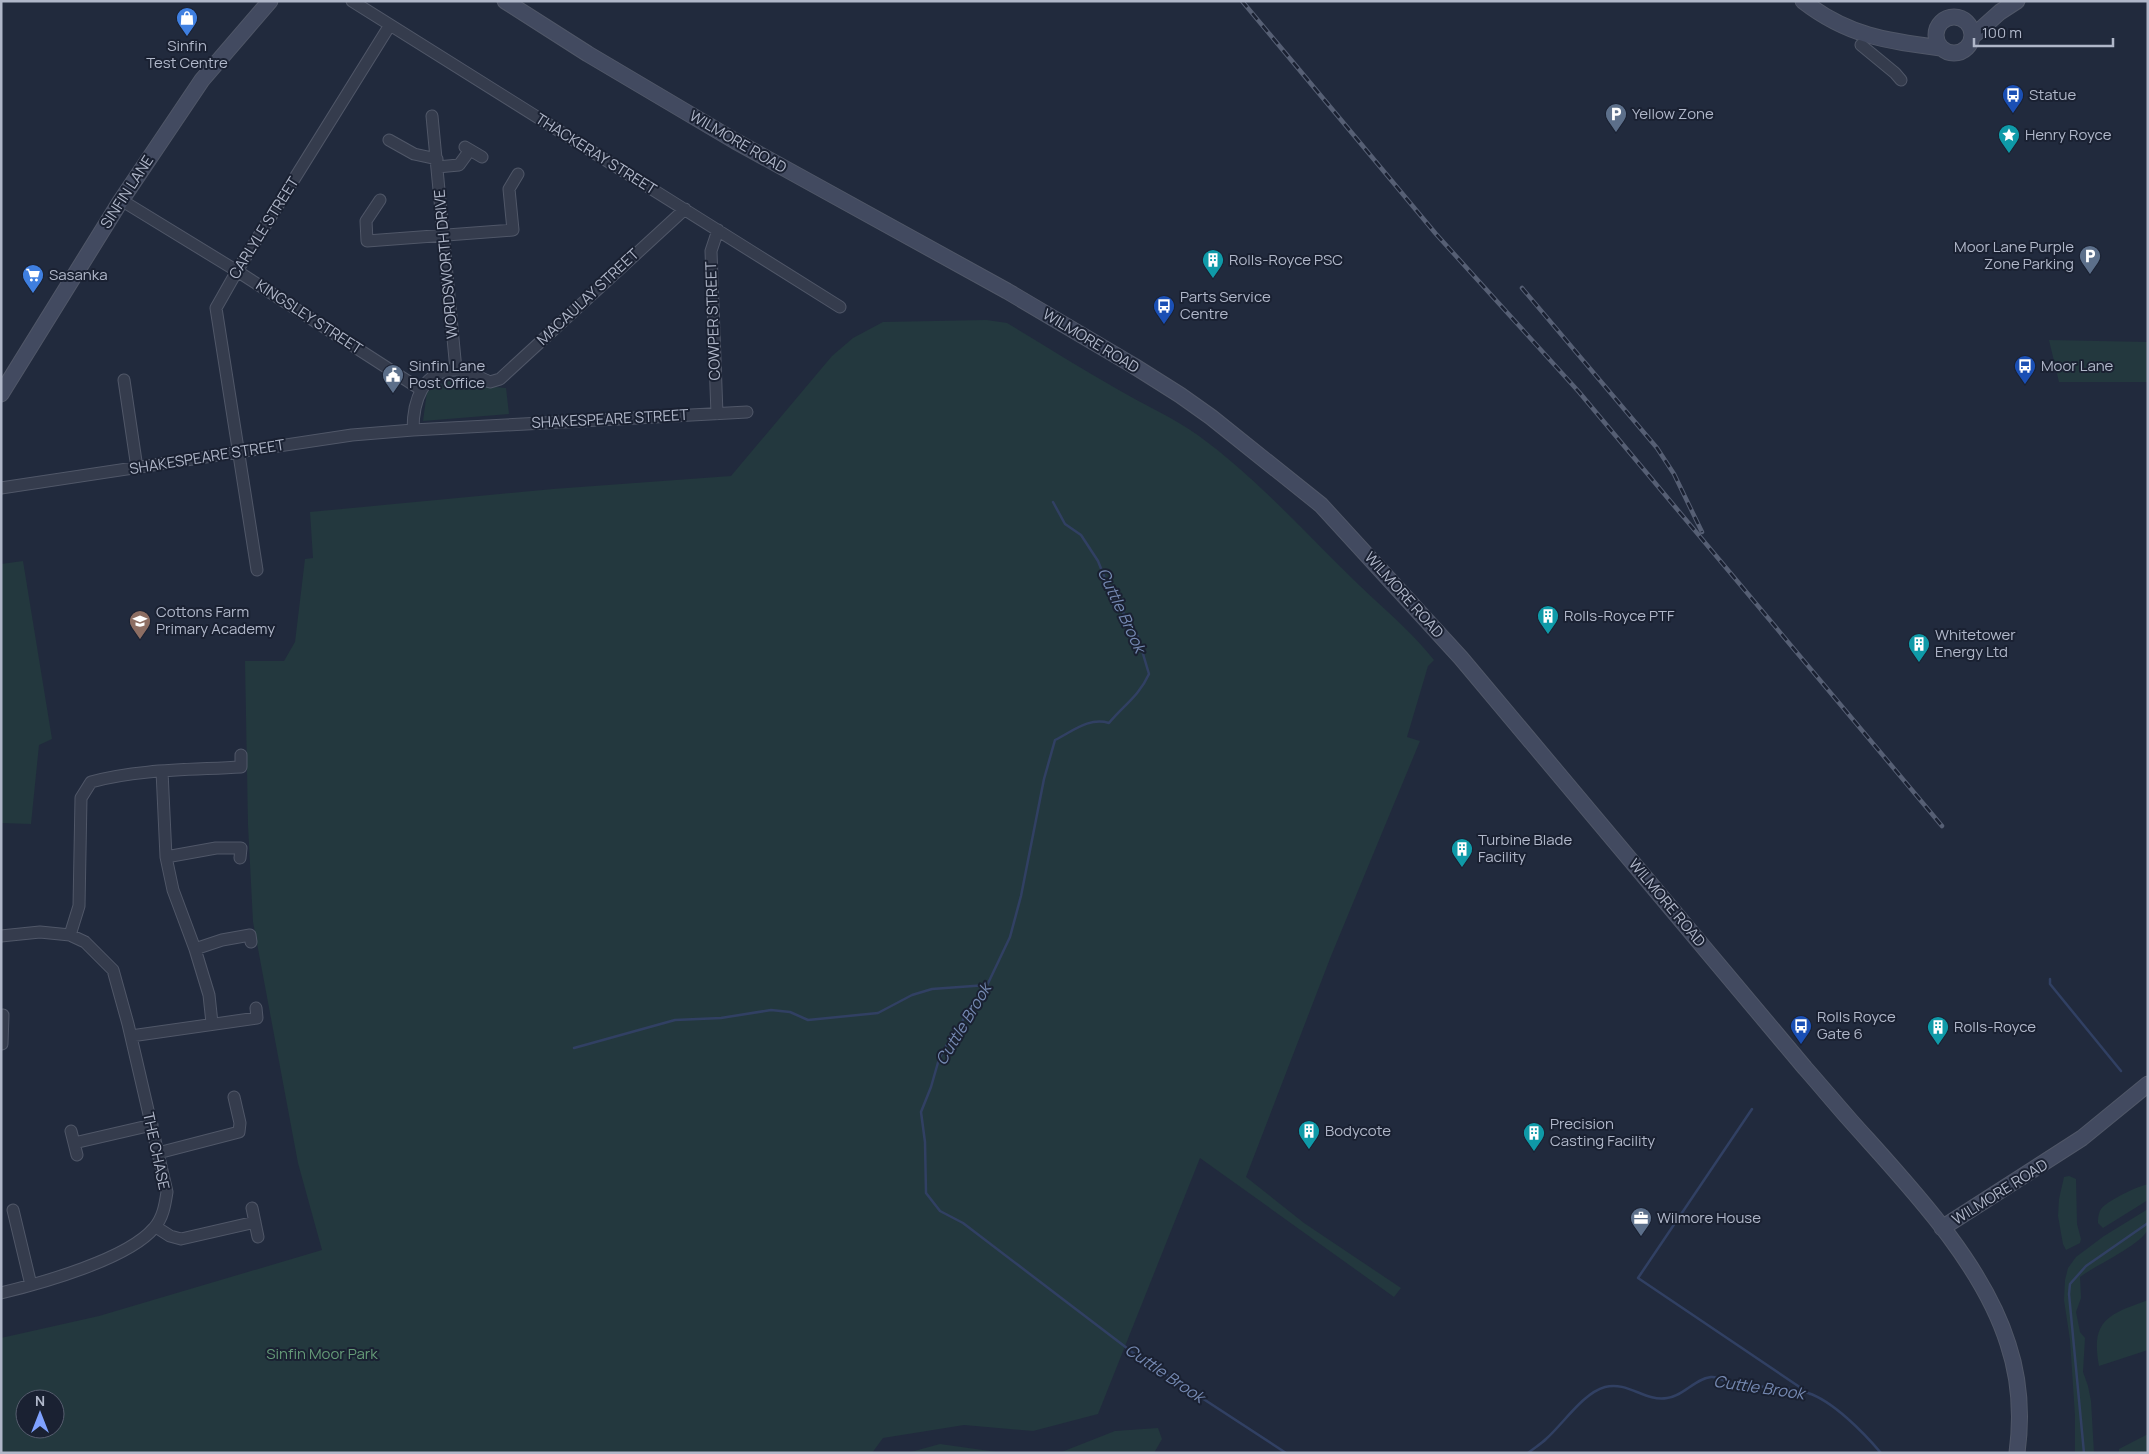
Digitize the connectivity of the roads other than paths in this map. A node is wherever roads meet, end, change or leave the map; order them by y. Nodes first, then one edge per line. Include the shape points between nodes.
1 (270, 1) edge
2 (352, 1) edge
3 (505, 1) edge
4 (1803, 1) edge
5 (2017, 1) edge
6 (2000, 12) junction
7 (1962, 18) junction
8 (390, 25) junction
9 (1937, 28) junction
10 (1972, 38) junction
11 (1900, 41) junction
12 (1861, 45) dead end
13 (1941, 48) junction
14 (1901, 80) dead end
15 (432, 116) dead end
16 (389, 140) dead end
17 (482, 157) dead end
18 (437, 163) junction
19 (518, 174) dead end
20 (121, 200) junction
21 (380, 200) dead end
22 (685, 209) junction
23 (718, 230) junction
24 (444, 236) junction
25 (237, 271) junction
26 (840, 307) dead end
27 (456, 370) junction
28 (124, 380) dead end
29 (420, 389) junction
30 (1, 394) edge
31 (747, 412) dead end
32 (717, 414) junction
33 (413, 430) junction
34 (239, 451) junction
35 (137, 468) junction
36 (1, 488) edge
37 (257, 570) dead end
38 (241, 756) dead end
39 (162, 771) junction
40 (166, 857) junction
41 (240, 858) dead end
42 (70, 935) junction
43 (1, 936) edge
44 (251, 942) dead end
45 (195, 949) junction
46 (256, 1008) dead end
47 (2, 1023) edge
48 (212, 1023) junction
49 (130, 1030) junction
50 (2, 1044) edge
51 (2148, 1084) edge
52 (234, 1097) dead end
53 (152, 1125) junction
54 (71, 1131) dead end
55 (74, 1143) junction
56 (158, 1153) junction
57 (77, 1156) dead end
58 (252, 1208) dead end
59 (14, 1210) dead end
60 (255, 1222) junction
61 (156, 1227) junction
62 (1942, 1228) junction
63 (258, 1236) dead end
64 (32, 1285) junction
65 (1, 1293) edge
66 (2017, 1453) edge

1 - 20 street, SINFIN LANE via 202,80
2 - 8 street, THACKERAY STREET
3 - 62 street, WILMORE ROAD via 735,141 1007,291 1134,366 1211,417 1321,506 1461,658
4 - 11 street via 1840,25 1868,36
5 - 6 street
6 - 7 street
6 - 10 street
7 - 9 street via 1948,17
7 - 10 street via 1970,26
8 - 22 street, THACKERAY STREET
8 - 25 street, CARLYLE STREET
9 - 11 street
9 - 13 street via 1936,39
10 - 13 street via 1960,53 1950,53
11 - 13 street
12 - 14 street
15 - 18 street, WORDSWORTH DRIVE
16 - 18 street
17 - 18 street via 467,148 459,165
18 - 24 street, WORDSWORTH DRIVE
19 - 24 street via 509,189 513,230
20 - 25 street, KINGSLEY STREET
20 - 30 street, SINFIN LANE
21 - 24 street via 366,220 367,242
22 - 23 street, THACKERAY STREET
22 - 27 street, MACAULAY STREET via 500,379 490,382
23 - 26 street, THACKERAY STREET
23 - 32 street, COWPER STREET via 711,251
24 - 27 street, WORDSWORTH DRIVE
25 - 29 street, KINGSLEY STREET
25 - 34 street, CARLYLE STREET via 216,308
27 - 29 street via 438,374
28 - 35 street
29 - 33 street via 413,411
31 - 32 street, SHAKESPEARE STREET
32 - 33 street, SHAKESPEARE STREET
33 - 34 street, SHAKESPEARE STREET
34 - 35 street, SHAKESPEARE STREET
34 - 37 street, CARLYLE STREET
35 - 36 street, SHAKESPEARE STREET
38 - 39 street via 241,767
39 - 40 street
39 - 42 street via 91,782 81,798 79,906
40 - 41 street via 216,848 240,848
40 - 45 street
42 - 43 street via 40,932
42 - 49 street, THE CHASE via 85,942 113,970
44 - 45 street via 250,935
45 - 48 street via 209,995
46 - 48 street via 257,1018
47 - 50 street
48 - 49 street
49 - 53 street, THE CHASE
51 - 62 street, WILMORE ROAD via 2082,1138
52 - 56 street via 239,1132
53 - 55 street
53 - 56 street, THE CHASE
54 - 55 street
55 - 57 street
56 - 61 street, THE CHASE via 167,1192 164,1211
58 - 60 street
59 - 64 street
60 - 61 street via 181,1238 170,1236
60 - 63 street
61 - 64 street, THE CHASE via 139,1244 116,1255
62 - 66 street via 1980,1284 2008,1344 2019,1397
64 - 65 street, THE CHASE

